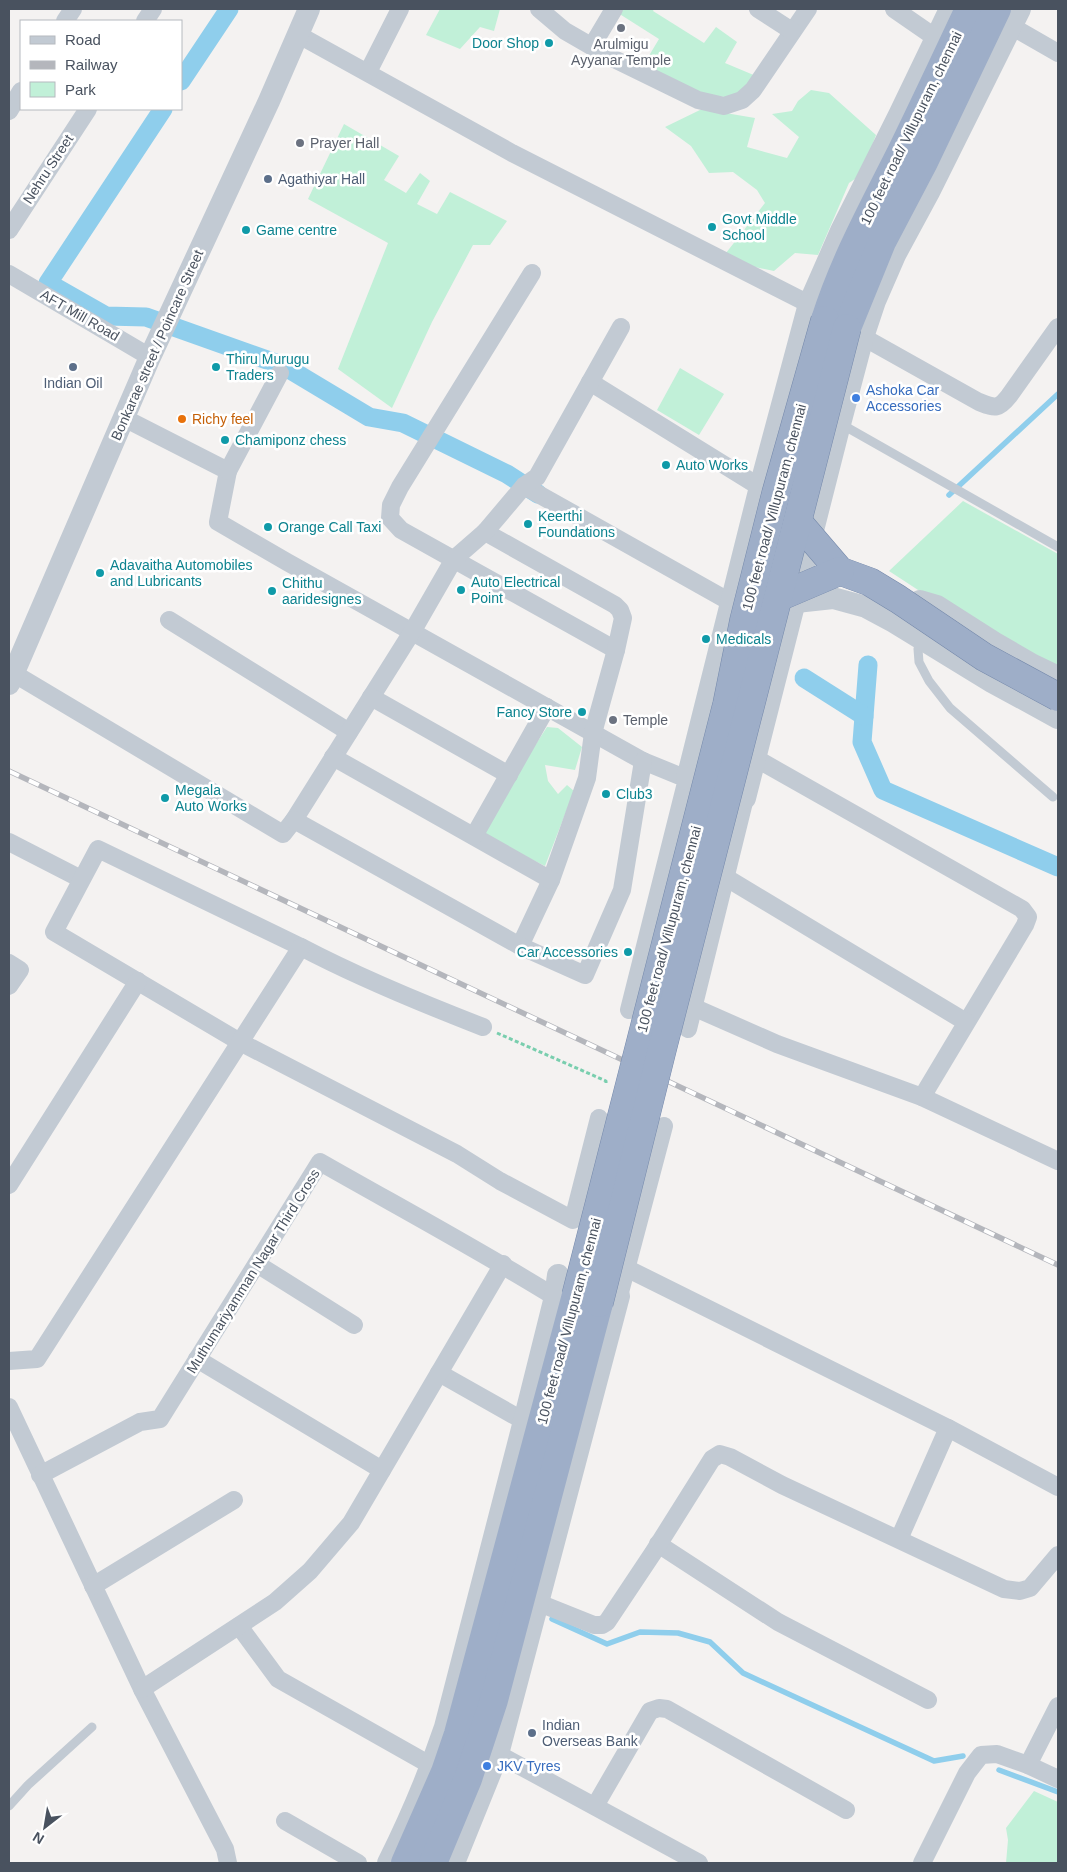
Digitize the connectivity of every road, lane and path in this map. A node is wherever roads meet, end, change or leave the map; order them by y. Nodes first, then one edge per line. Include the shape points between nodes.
1 (73, 9) edge
2 (153, 9) edge
3 (309, 9) edge
4 (400, 9) edge
5 (538, 9) edge
6 (614, 9) edge
7 (758, 9) edge
8 (808, 9) edge
9 (894, 9) edge
10 (950, 9) edge
11 (969, 9) edge
12 (1009, 14) edge
13 (66, 20) edge
14 (146, 20) edge
15 (792, 31) junction
16 (297, 34) junction
17 (936, 38) junction
18 (592, 46) junction
19 (1058, 54) edge
20 (368, 72) junction
21 (20, 93) edge
22 (87, 110) edge
23 (9, 111) edge
24 (9, 230) edge
25 (532, 273) dead end
26 (9, 274) edge
27 (835, 326) junction
28 (1058, 327) edge
29 (621, 328) dead end
30 (152, 352) junction
31 (280, 373) dead end
32 (590, 382) junction
33 (124, 418) junction
34 (840, 424) junction
35 (228, 471) junction
36 (524, 486) junction
37 (760, 487) junction
38 (798, 522) junction
39 (485, 532) junction
40 (1058, 547) edge
41 (454, 559) junction
42 (840, 571) junction
43 (787, 600) junction
44 (732, 603) junction
45 (170, 620) dead end
46 (894, 622) junction
47 (412, 632) junction
48 (921, 639) junction
49 (616, 650) junction
50 (12, 670) edge
51 (1058, 677) edge
52 (371, 698) junction
53 (1058, 698) edge
54 (547, 707) junction
55 (1058, 718) edge
56 (349, 732) junction
57 (592, 733) junction
58 (333, 757) junction
59 (755, 758) junction
60 (643, 761) junction
61 (509, 775) junction
62 (687, 779) junction
63 (1053, 797) dead end
64 (745, 798) junction
65 (294, 820) junction
66 (474, 836) junction
67 (9, 842) edge
68 (725, 877) junction
69 (81, 879) junction
70 (551, 880) junction
71 (520, 946) junction
72 (301, 947) junction
73 (9, 964) edge
74 (138, 981) junction
75 (9, 986) edge
76 (693, 1007) junction
77 (629, 1010) dead end
78 (966, 1022) junction
79 (483, 1026) joint
80 (688, 1029) dead end
81 (240, 1042) junction
82 (922, 1097) junction
83 (599, 1118) joint
84 (664, 1126) dead end
85 (1058, 1161) edge
86 (9, 1185) edge
87 (257, 1264) junction
88 (502, 1264) junction
89 (626, 1268) junction
90 (582, 1293) junction
91 (354, 1325) dead end
92 (197, 1360) junction
93 (9, 1361) edge
94 (438, 1373) junction
95 (9, 1407) edge
96 (524, 1421) junction
97 (948, 1428) junction
98 (382, 1470) junction
99 (40, 1475) junction
100 (1058, 1487) edge
101 (234, 1500) dead end
102 (899, 1539) junction
103 (658, 1544) junction
104 (1058, 1555) edge
105 (93, 1586) junction
106 (539, 1603) junction
107 (238, 1626) junction
108 (142, 1689) junction
109 (928, 1700) dead end
110 (1058, 1706) edge
111 (92, 1727) dead end
112 (498, 1754) junction
113 (1028, 1765) junction
114 (432, 1766) junction
115 (1058, 1779) edge
116 (9, 1806) edge
117 (595, 1806) junction
118 (846, 1810) dead end
119 (285, 1821) dead end
120 (228, 1863) edge
121 (358, 1863) edge
122 (388, 1863) edge
123 (405, 1863) edge
124 (432, 1863) edge
125 (454, 1863) edge
126 (699, 1863) edge
127 (922, 1863) edge

1 - 13 street
2 - 14 street
3 - 16 street, Bonkarae street / Poincare Street
4 - 20 street
5 - 18 street via 565,31
6 - 18 street
7 - 15 street
8 - 15 street
9 - 17 street
10 - 17 street
11 - 27 highway, 100 feet road/ Villupuram, chennai via 850,253
12 - 19 street
12 - 27 highway, 100 feet road/ Villupuram, chennai
15 - 18 street via 753,90 742,100 724,106 698,100
16 - 20 street
16 - 30 street, Bonkarae street / Poincare Street
17 - 27 street via 837,239
20 - 27 street
21 - 23 street
22 - 24 street, Nehru Street
25 - 41 street via 391,505 390,518 402,530
26 - 30 street, AFT Mill Road
27 - 28 street via 994,408 1002,405
27 - 34 street
27 - 37 street
27 - 38 highway, 100 feet road/ Villupuram, chennai, bridge
27 - 90 highway, 100 feet road/ Villupuram, chennai, bridge via 776,493
29 - 32 street
30 - 33 street, Bonkarae street / Poincare Street
31 - 35 street
32 - 36 street via 537,477
32 - 37 street
33 - 35 street
33 - 50 street, Bonkarae street / Poincare Street
34 - 40 lane
34 - 43 street
35 - 47 street via 218,522
36 - 39 street
36 - 44 street
37 - 44 street
38 - 42 highway, bridge
38 - 43 highway, 100 feet road/ Villupuram, chennai, bridge
39 - 41 street
39 - 49 street via 615,605 623,618
41 - 47 street
41 - 49 street
42 - 43 highway, bridge
42 - 53 highway, bridge via 870,582 984,657
43 - 46 street via 833,598 866,607
43 - 59 street
43 - 90 highway, 100 feet road/ Villupuram, chennai, bridge via 664,1040
44 - 62 street
45 - 56 street
46 - 48 street
46 - 51 street via 904,608 920,602 937,606 995,643
47 - 52 street
47 - 54 street
48 - 55 street
48 - 63 lane via 919,662 950,708
49 - 57 street
50 - 65 street via 283,834
52 - 56 street
52 - 61 street
54 - 57 street
54 - 61 street
56 - 58 street
57 - 60 street
57 - 70 street via 587,778
58 - 65 street
58 - 66 street
59 - 64 street
59 - 78 street via 1022,909 1028,917 1025,925
60 - 62 street
60 - 71 street via 622,890 585,975
61 - 66 street
62 - 64 street
62 - 77 street
64 - 68 street
65 - 71 street
66 - 70 street
67 - 69 street
68 - 76 street
68 - 78 street
69 - 72 street via 98,849
69 - 74 street via 54,932
70 - 71 street
72 - 79 street via 407,998
72 - 81 street
73 - 75 street via 20,970
74 - 81 street
74 - 86 street
76 - 80 street
76 - 82 street via 777,1044
78 - 82 street
79 - 83 path via 606,1081
81 - 83 street via 457,1154 572,1220
81 - 93 street via 37,1359
82 - 85 street
84 - 89 street
87 - 88 street, Muthumariyamman Nagar Third Cross via 320,1162
87 - 91 street
87 - 92 street, Muthumariyamman Nagar Third Cross
88 - 90 street, Muthumariyamman Nagar Third Cross
88 - 94 street
89 - 90 street
89 - 97 street
90 - 96 street
90 - 106 street
90 - 123 highway, 100 feet road/ Villupuram, chennai via 458,1734
90 - 124 highway, 100 feet road/ Villupuram, chennai via 491,1708 468,1779
92 - 98 street
92 - 99 street, Muthumariyamman Nagar Third Cross via 160,1419 140,1422
94 - 96 street
94 - 98 street
95 - 99 street
96 - 114 street via 445,1727
97 - 100 street
97 - 102 street
98 - 107 street via 351,1523 310,1571 276,1602
99 - 105 street
101 - 105 street
102 - 103 street via 720,1454 712,1458
102 - 104 street via 984,1581 1020,1591 1030,1588
103 - 106 street via 602,1625 594,1626
103 - 109 street via 778,1622
105 - 108 street
106 - 112 street
107 - 108 street
107 - 114 street via 278,1679
108 - 120 street via 225,1849
110 - 113 street
111 - 116 lane
112 - 117 street
112 - 125 street
113 - 115 street
113 - 127 street via 998,1754 981,1755 967,1772
114 - 122 street
117 - 118 street via 650,1711 659,1708 667,1709
117 - 126 street
119 - 121 street

